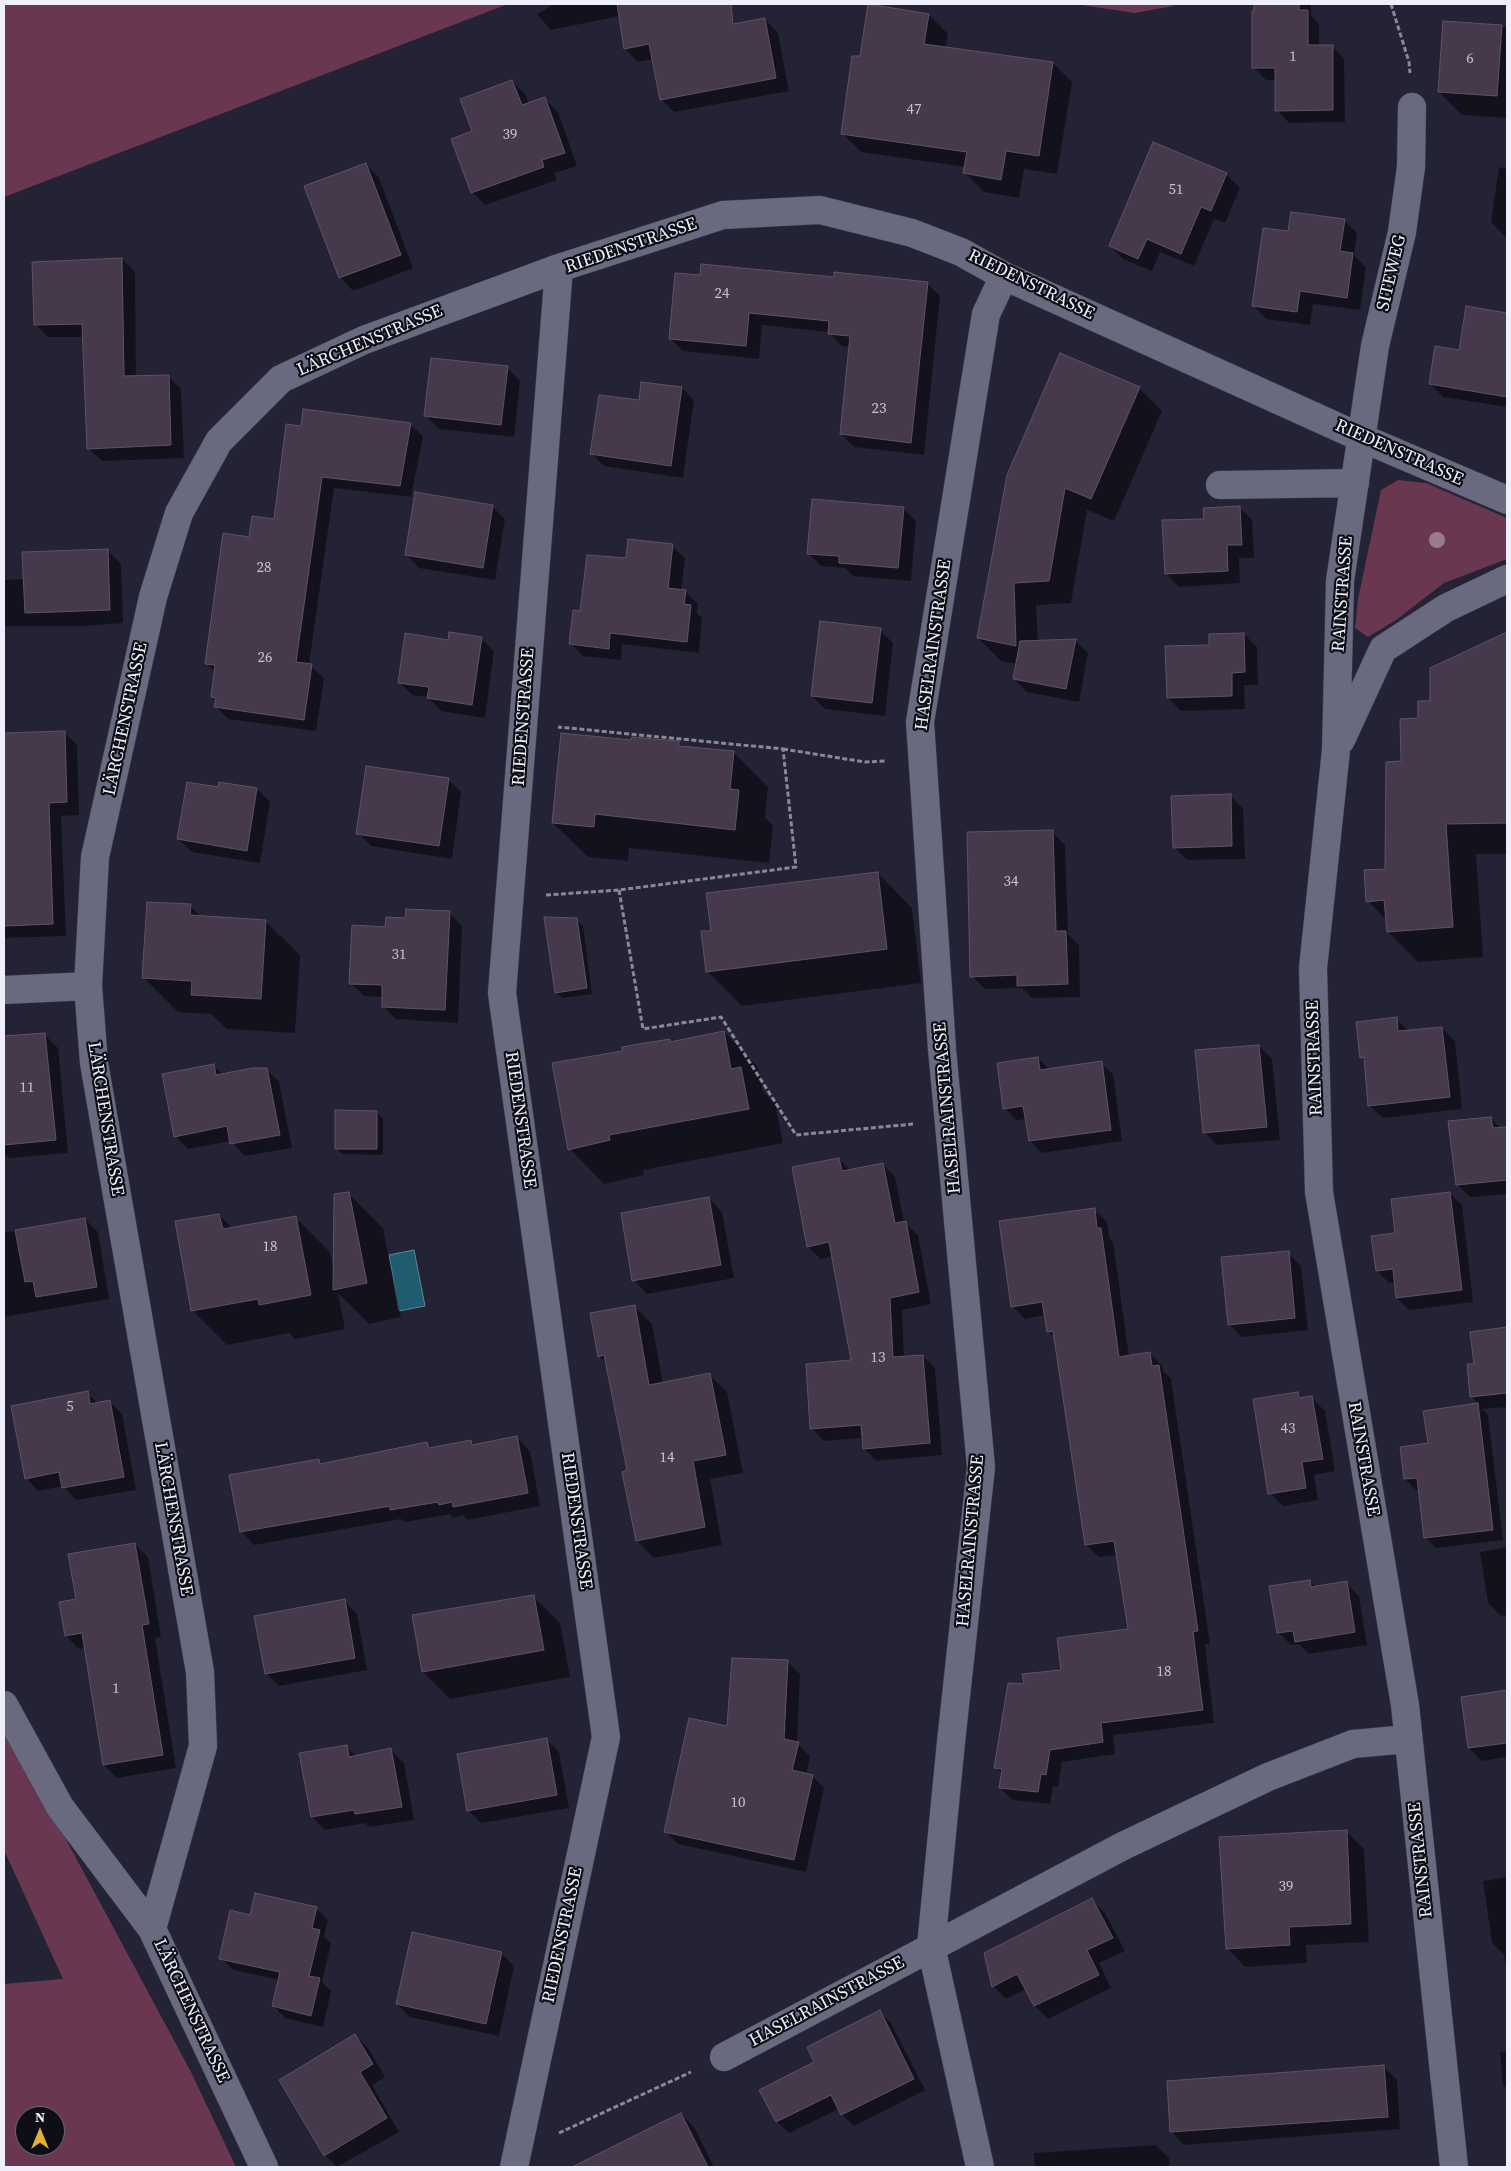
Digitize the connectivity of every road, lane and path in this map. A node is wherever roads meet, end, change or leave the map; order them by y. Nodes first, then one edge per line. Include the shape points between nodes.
1 (1391, 4) edge
2 (1412, 107) joint
3 (559, 268) junction
4 (1004, 276) junction
5 (1362, 438) junction
6 (1355, 484) junction
7 (1220, 485) dead end
8 (1507, 500) edge
9 (1507, 579) edge
10 (524, 723) junction
11 (782, 749) junction
12 (1336, 750) junction
13 (922, 759) junction
14 (619, 890) junction
15 (510, 897) junction
16 (88, 986) junction
17 (4, 990) edge
18 (949, 1120) junction
19 (4, 1705) edge
20 (1408, 1739) junction
21 (152, 1929) junction
22 (931, 1946) junction
23 (724, 2057) joint
24 (515, 2160) edge
25 (264, 2167) edge
26 (980, 2167) edge
27 (1454, 2167) edge

1 - 2 path via 1409,62
2 - 5 street, SITEWEG via 1411,167 1402,232 1375,346
3 - 4 street, RIEDENSTRASSE via 723,215 820,210 912,233 962,252
3 - 10 street, RIEDENSTRASSE
3 - 16 street, LÄRCHENSTRASSE via 364,340 281,379 218,441 179,513 153,596 95,857
4 - 5 street, RIEDENSTRASSE
4 - 13 street, HASELRAINSTRASSE via 986,314 920,722
5 - 6 street, RAINSTRASSE
5 - 8 street, RIEDENSTRASSE
6 - 7 street
6 - 12 street, RAINSTRASSE via 1340,581
9 - 12 street, RAINSTRASSE via 1446,608 1383,649
10 - 11 path
10 - 15 street, RIEDENSTRASSE
11 - 13 path via 865,762
11 - 14 path via 796,867
12 - 20 street, RAINSTRASSE via 1313,968 1319,1192
13 - 18 street, HASELRAINSTRASSE
14 - 15 path
14 - 18 path via 643,1029 721,1017 796,1135
15 - 24 street, RIEDENSTRASSE via 502,993 606,1737
16 - 17 street
16 - 21 street, LÄRCHENSTRASSE via 94,1063 200,1672 203,1746
18 - 22 street, HASELRAINSTRASSE via 981,1467
19 - 21 street via 60,1808
20 - 22 street, HASELRAINSTRASSE via 1353,1744 1268,1777 1123,1846
20 - 27 street, RAINSTRASSE
21 - 25 street, LÄRCHENSTRASSE
22 - 23 street, HASELRAINSTRASSE
22 - 26 street, HASELRAINSTRASSE
23 - 24 path

